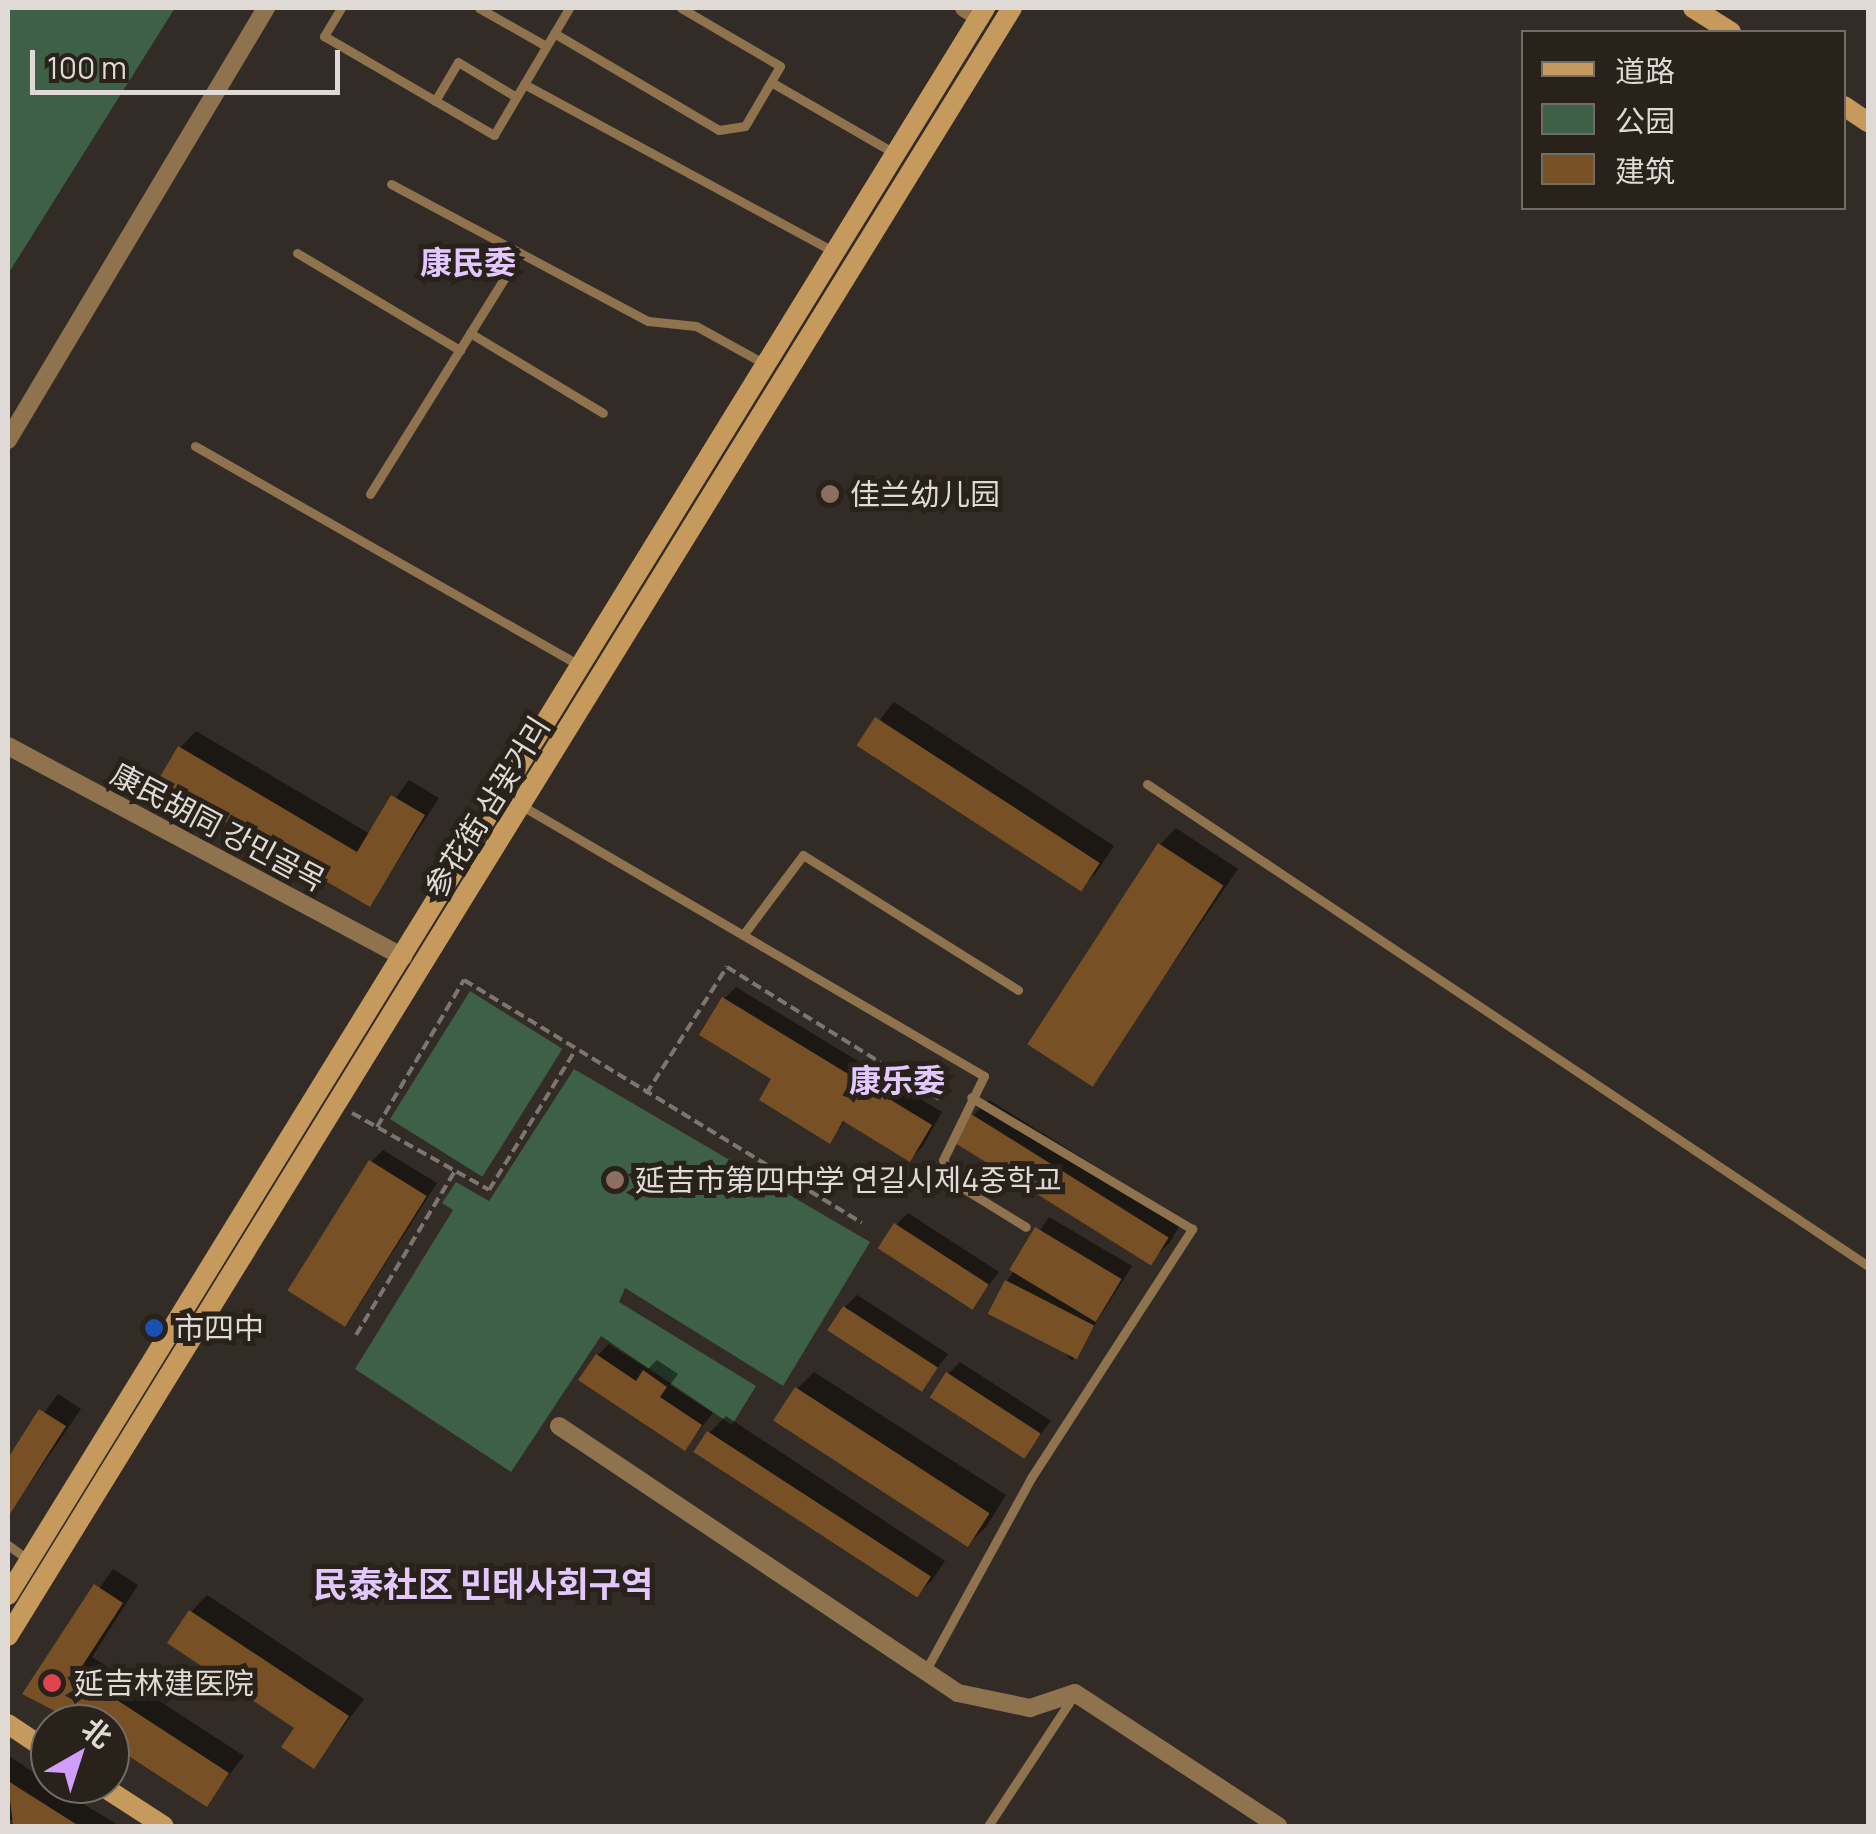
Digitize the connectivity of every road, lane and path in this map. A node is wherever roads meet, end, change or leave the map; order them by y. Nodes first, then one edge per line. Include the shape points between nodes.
1 (266, 8) edge
2 (341, 8) edge
3 (567, 8) edge
4 (681, 8) edge
5 (1012, 8) edge
6 (1692, 8) edge
7 (486, 9) edge
8 (976, 11) edge
9 (1728, 30) edge
10 (554, 33) junction
11 (546, 46) junction
12 (771, 82) junction
13 (524, 84) junction
14 (516, 97) junction
15 (435, 101) junction
16 (1846, 107) edge
17 (1868, 122) edge
18 (896, 154) junction
19 (391, 184) dead end
20 (297, 253) dead end
21 (836, 253) junction
22 (517, 258) junction
23 (470, 333) junction
24 (460, 350) junction
25 (768, 365) junction
26 (603, 413) dead end
27 (8, 440) edge
28 (195, 446) dead end
29 (370, 494) dead end
30 (582, 668) junction
31 (8, 746) edge
32 (1147, 784) dead end
33 (524, 806) junction
34 (743, 935) junction
35 (402, 957) junction
36 (1018, 990) dead end
37 (574, 1051) junction
38 (646, 1094) junction
39 (971, 1097) junction
40 (941, 1100) dead end
41 (335, 1104) junction
42 (378, 1127) junction
43 (455, 1171) junction
44 (862, 1223) dead end
45 (1026, 1227) dead end
46 (1868, 1266) edge
47 (356, 1335) dead end
48 (558, 1426) dead end
49 (8, 1545) edge
50 (29, 1560) junction
51 (8, 1594) edge
52 (8, 1636) edge
53 (927, 1668) junction
54 (1076, 1692) junction
55 (8, 1724) edge
56 (30, 1739) edge
57 (130, 1804) edge
58 (164, 1826) edge
59 (988, 1826) edge
60 (1278, 1826) edge

1 - 27 street
2 - 15 lane via 324,36
3 - 10 lane
4 - 12 lane via 780,66
5 - 33 main road, 参花街 삼꽃거리
6 - 9 main road
7 - 11 lane
8 - 18 main road, 参花街 삼꽃거리
10 - 11 lane
10 - 12 lane via 719,130 745,126
11 - 13 lane
12 - 18 lane
13 - 14 lane
13 - 21 lane
14 - 15 lane via 494,135
14 - 15 lane via 458,62
16 - 17 main road
18 - 21 main road, 参花街 삼꽃거리
19 - 22 lane
20 - 24 lane
21 - 25 main road, 参花街 삼꽃거리
22 - 23 lane
22 - 25 lane via 542,260 648,321 696,326
23 - 24 lane
23 - 26 lane
24 - 29 lane
25 - 30 main road, 参花街 삼꽃거리
28 - 30 lane
30 - 35 main road, 参花街 삼꽃거리
31 - 35 street, 康民胡同 강민골목
32 - 46 lane
33 - 34 lane
33 - 41 main road, 参花街 삼꽃거리
34 - 36 lane via 802,855
34 - 39 lane via 984,1076
35 - 50 main road, 参花街 삼꽃거리
37 - 38 path
37 - 42 path via 464,980
37 - 43 path via 488,1190
38 - 40 path via 727,967
38 - 44 path
39 - 45 lane via 948,1137 948,1172
39 - 53 lane via 1192,1230 1031,1478
41 - 42 path
41 - 52 main road, 参花街 삼꽃거리
42 - 43 path
43 - 47 path
48 - 53 street
49 - 50 lane
50 - 51 main road, 参花街 삼꽃거리
53 - 54 street via 958,1693 998,1707 1030,1708
54 - 59 lane
54 - 60 street
55 - 56 main road
57 - 58 main road

